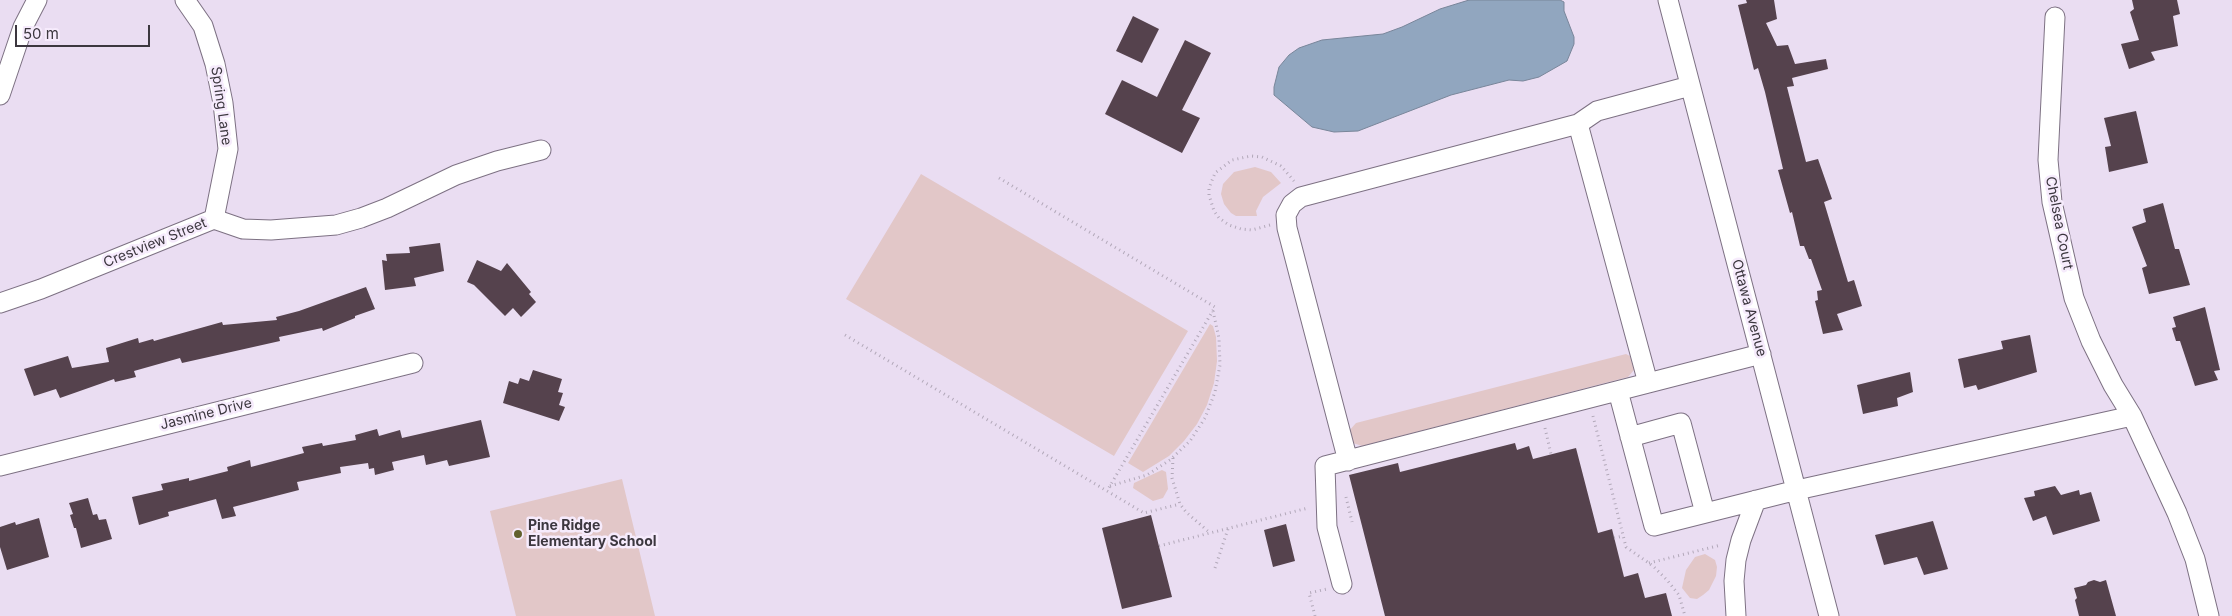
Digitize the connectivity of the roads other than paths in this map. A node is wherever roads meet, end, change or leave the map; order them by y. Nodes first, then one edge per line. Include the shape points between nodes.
1 (38, 0) edge
2 (185, 0) edge
3 (1668, 0) edge
4 (2055, 17) dead end
5 (1690, 86) junction
6 (0, 95) edge
7 (1578, 124) junction
8 (541, 150) dead end
9 (214, 219) junction
10 (0, 303) edge
11 (1761, 354) junction
12 (413, 363) dead end
13 (1648, 383) junction
14 (1618, 391) junction
15 (2132, 416) junction
16 (1630, 437) junction
17 (1348, 461) junction
18 (0, 466) edge
19 (1796, 490) junction
20 (1756, 500) junction
21 (1705, 513) junction
22 (1342, 584) road end
23 (1736, 616) edge
24 (1830, 616) edge
25 (2209, 616) edge

1 - 6 street via 23,27
2 - 9 street, Spring Lane via 203,26 216,64 223,103 228,149
3 - 5 street, Ottawa Avenue
4 - 15 street, Chelsea Court via 2048,123 2052,202 2074,298 2113,386
5 - 7 street via 1596,111
5 - 11 street, Ottawa Avenue
7 - 13 street
7 - 17 street via 1302,197 1292,204 1286,222
8 - 9 street, Crestview Street via 456,175 387,208 336,225 243,229
9 - 10 street, Crestview Street
11 - 13 street
11 - 19 street, Ottawa Avenue
12 - 18 street, Jasmine Drive
13 - 14 street
14 - 16 street
14 - 17 street
15 - 19 street
15 - 25 street, Chelsea Court via 2195,559
16 - 21 street via 1654,526
16 - 21 street via 1681,424
17 - 22 street via 1325,466 1327,527
19 - 20 street
19 - 24 street, Ottawa Avenue
20 - 21 street
20 - 23 street via 1736,560

